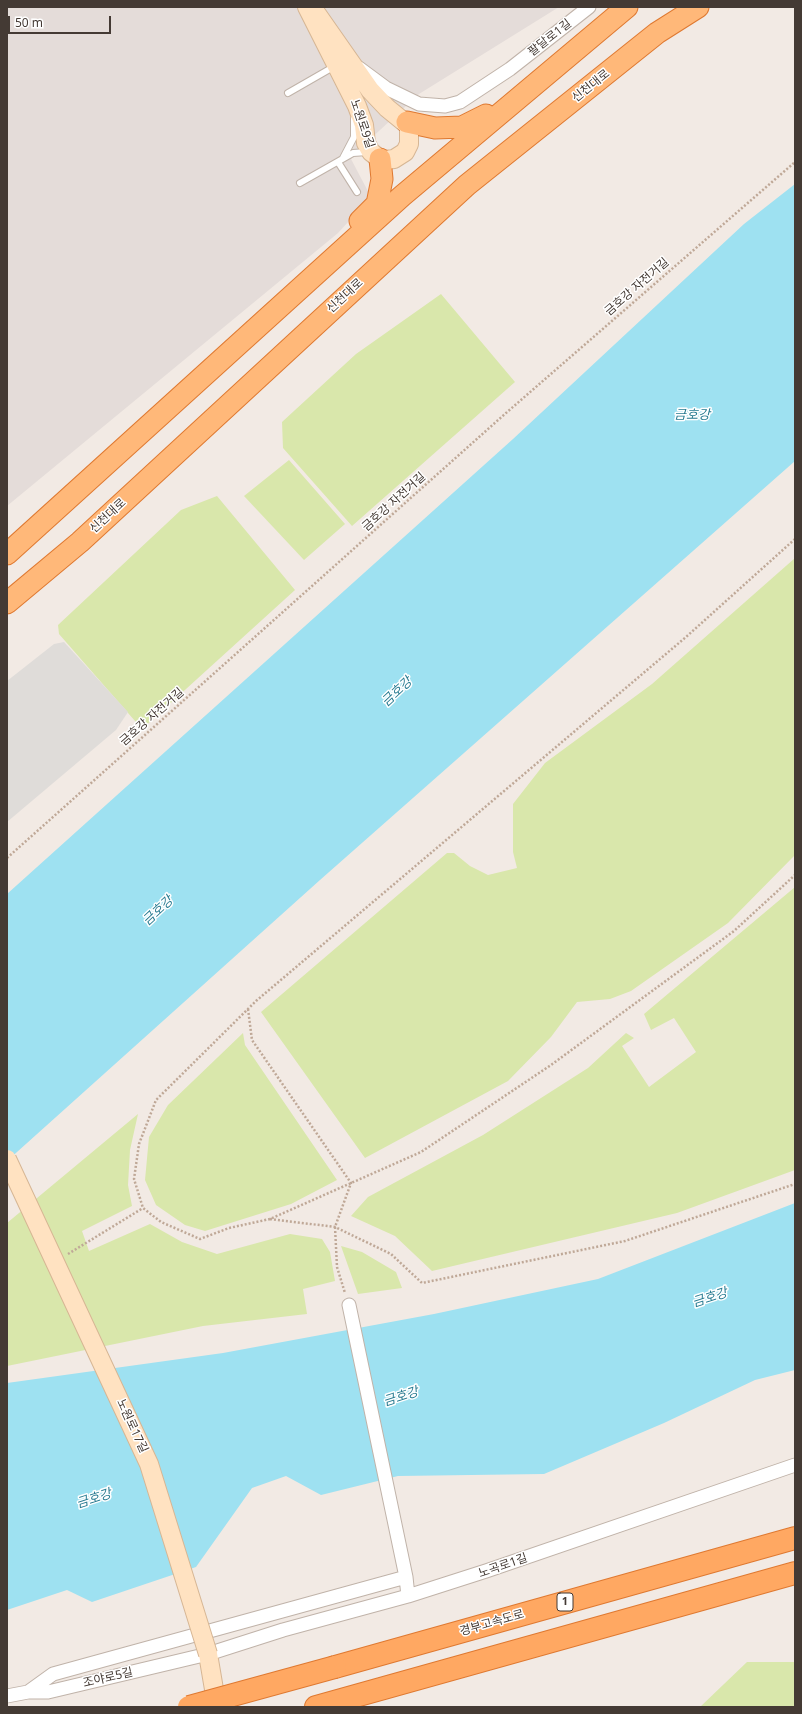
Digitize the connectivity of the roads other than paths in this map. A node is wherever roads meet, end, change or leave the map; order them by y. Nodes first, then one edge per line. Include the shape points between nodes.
1 (312, 7) edge
2 (589, 7) edge
3 (623, 7) edge
4 (627, 7) edge
5 (698, 7) edge
6 (343, 68) junction
7 (288, 93) dead end
8 (408, 124) junction
9 (375, 156) junction
10 (340, 160) junction
11 (300, 183) dead end
12 (357, 192) dead end
13 (230, 352) junction
14 (80, 542) junction
15 (7, 554) edge
16 (7, 603) edge
17 (7, 614) edge
18 (7, 1159) edge
19 (349, 1305) road end
20 (795, 1465) edge
21 (795, 1538) edge
22 (795, 1573) edge
23 (406, 1577) junction
24 (408, 1596) junction
25 (208, 1654) junction
26 (28, 1692) junction
27 (7, 1696) edge
28 (189, 1707) edge
29 (217, 1707) edge
30 (316, 1707) edge

1 - 6 main road, 노원로9길
2 - 6 street, 팔달로1길 via 510,69 460,102 446,106 419,104 386,88 362,71
3 - 8 highway via 491,112 462,127 435,128
4 - 13 highway via 402,196
5 - 14 highway, 신천대로 via 657,33 467,185
6 - 7 lane
6 - 8 main road, 노원로9길
6 - 9 main road, 노원로9길 via 364,125 366,143
6 - 10 lane via 355,122 354,137
8 - 9 main road, 노원로9길 via 408,144 405,152 394,159
9 - 10 lane via 363,151 353,152
9 - 13 highway via 382,179 377,204
10 - 11 lane
10 - 12 lane
13 - 15 highway
14 - 16 highway, 신천대로
14 - 17 highway
18 - 25 main road, 노원로17길, bridge via 149,1464
19 - 23 street
20 - 24 street, 노곡로1길
21 - 28 highway, 경부고속도로 / 1, bridge
22 - 30 highway
23 - 24 street
23 - 26 street via 53,1674
24 - 25 street, 노곡로1길 via 283,1630
25 - 26 street, 조야로5길 via 48,1692
25 - 29 main road, 노원로17길
26 - 27 street, 조야로5길

